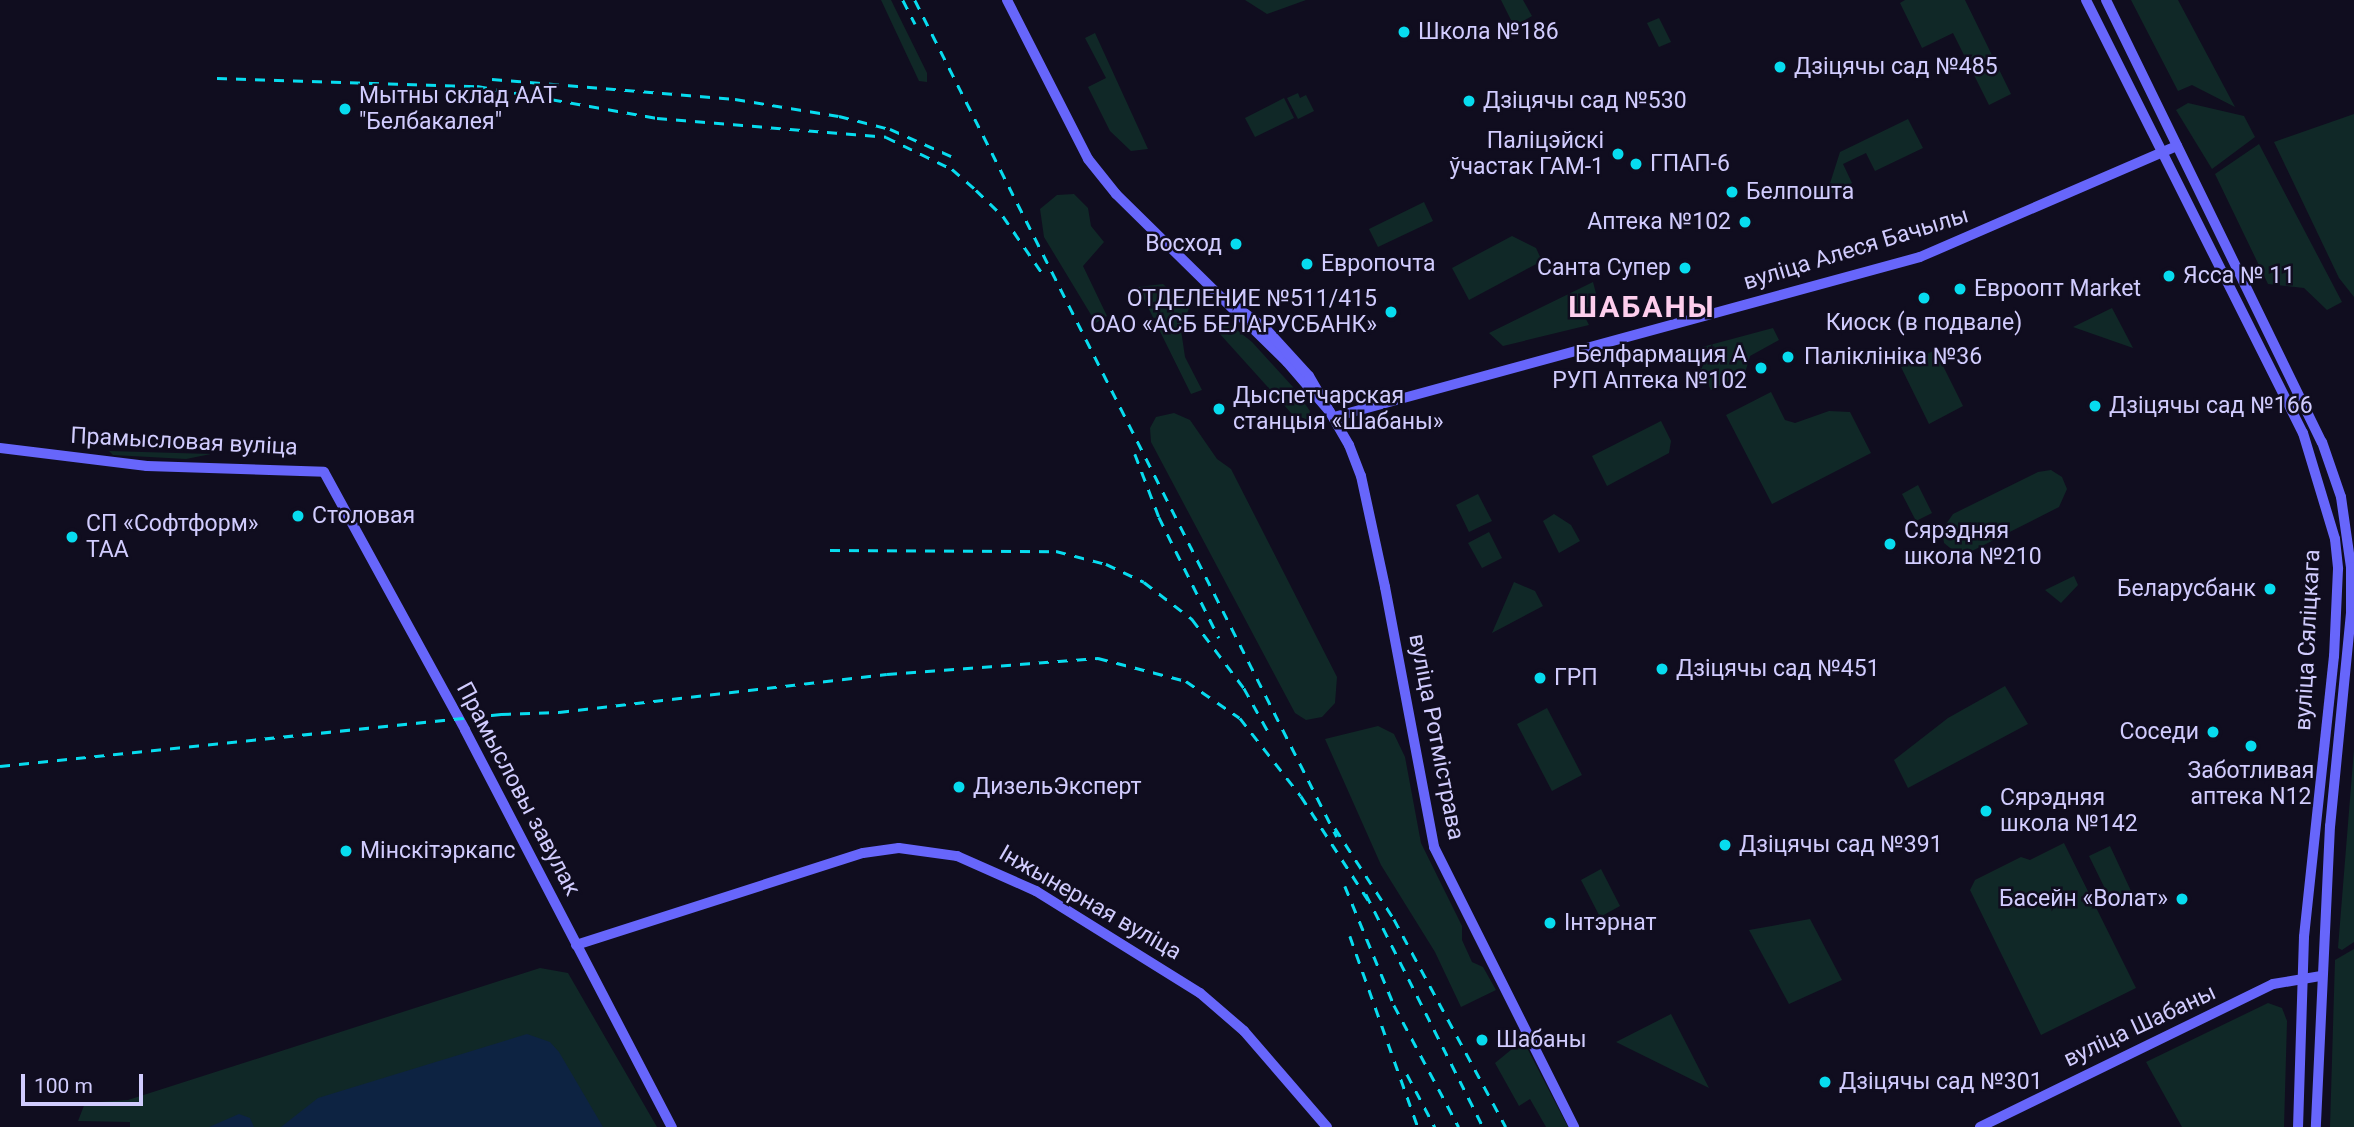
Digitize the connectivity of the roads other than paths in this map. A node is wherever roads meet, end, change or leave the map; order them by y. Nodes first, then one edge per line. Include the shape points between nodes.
1 (1007, 0) edge
2 (2086, 0) edge
3 (2106, 0) edge
4 (2177, 146) junction
5 (2160, 155) junction
6 (1334, 416) junction
7 (0, 448) edge
8 (324, 472) joint
9 (576, 945) junction
10 (2301, 976) junction
11 (2321, 976) junction
12 (672, 1127) edge
13 (1327, 1127) edge
14 (1574, 1127) edge
15 (1980, 1127) edge
16 (2298, 1127) edge
17 (2316, 1127) edge

1 - 6 main road, вуліца Ротмістрава via 1088,159 1116,194 1225,298
2 - 5 main road, вуліца Сяліцкага
3 - 4 main road, вуліца Сяліцкага
4 - 5 main road, вуліца Алеся Бачылы
4 - 11 main road, вуліца Сяліцкага via 2322,442 2337,480 2347,527 2351,613
5 - 6 main road, вуліца Алеся Бачылы via 1920,257
5 - 10 main road, вуліца Сяліцкага via 2302,433 2335,539 2334,656
6 - 14 main road, вуліца Ротмістрава via 1361,476 1434,847
7 - 8 main road, Прамысловая вуліца via 147,466
8 - 9 main road, Прамысловы завулак
9 - 12 main road, Прамысловы завулак
9 - 13 main road, Інжынерная вуліца via 863,853 899,848 957,856 1036,891 1200,993 1239,1025
10 - 11 main road, вуліца Шабаны
10 - 15 main road, вуліца Шабаны via 2273,984
10 - 16 main road, вуліца Сяліцкага
11 - 17 main road, вуліца Сяліцкага

